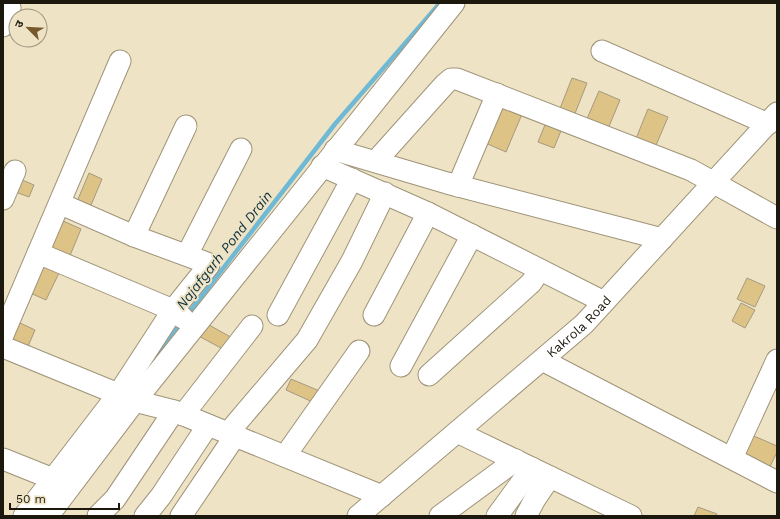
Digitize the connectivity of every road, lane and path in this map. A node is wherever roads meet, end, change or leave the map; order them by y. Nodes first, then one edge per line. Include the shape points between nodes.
1 (454, 3) edge
2 (602, 51) dead end
3 (120, 61) dead end
4 (496, 94) junction
5 (772, 119) edge
6 (186, 126) dead end
7 (241, 149) dead end
8 (328, 158) junction
9 (376, 161) junction
10 (15, 171) dead end
11 (352, 180) junction
12 (713, 184) junction
13 (458, 186) junction
14 (385, 193) junction
15 (3, 199) edge
16 (61, 204) junction
17 (428, 213) junction
18 (777, 218) edge
19 (472, 235) junction
20 (134, 236) junction
21 (662, 239) junction
22 (38, 253) junction
23 (187, 255) junction
24 (540, 270) junction
25 (604, 302) junction
26 (278, 315) dead end
27 (374, 315) dead end
28 (185, 318) junction
29 (252, 326) dead end
30 (3, 335) edge
31 (3, 347) edge
32 (360, 351) dead end
33 (542, 360) junction
34 (777, 360) edge
35 (401, 366) dead end
36 (429, 375) dead end
37 (127, 397) junction
38 (178, 413) junction
39 (208, 425) junction
40 (458, 432) junction
41 (231, 435) junction
42 (285, 456) junction
43 (732, 458) junction
44 (3, 459) edge
45 (533, 468) junction
46 (53, 479) junction
47 (777, 482) edge
48 (382, 496) junction
49 (24, 516) edge
50 (48, 516) edge
51 (98, 516) edge
52 (145, 516) edge
53 (181, 516) edge
54 (358, 516) edge
55 (440, 516) edge
56 (497, 516) edge
57 (526, 516) edge
58 (631, 516) edge

1 - 8 street
2 - 5 street
3 - 16 street
4 - 9 street via 451,79
4 - 12 street via 691,170
4 - 13 street
5 - 12 street, Kakrola Road
6 - 20 street
7 - 23 street
8 - 9 street
8 - 11 street
8 - 28 street
9 - 13 street
10 - 15 street
11 - 14 street
11 - 26 street
12 - 18 street
12 - 21 street, Kakrola Road
13 - 21 street
14 - 17 street
14 - 41 street via 352,261 307,340
16 - 20 street
16 - 22 street
17 - 19 street
17 - 27 street
19 - 24 street
19 - 35 street
20 - 23 street
21 - 25 street, Kakrola Road
22 - 28 street
22 - 30 street
23 - 28 street via 209,265
24 - 25 street
24 - 36 street via 531,283
25 - 33 street, Kakrola Road via 584,324
28 - 37 street
28 - 37 street
29 - 38 street
31 - 37 street
32 - 42 street
33 - 40 street, Kakrola Road
33 - 43 street
34 - 43 street
37 - 38 street
37 - 46 street
37 - 50 street
38 - 39 street
38 - 51 street via 115,499
39 - 41 street
39 - 52 street
40 - 45 street
40 - 48 street, Kakrola Road
41 - 42 street
41 - 53 street
42 - 48 street
43 - 47 street
44 - 46 street
45 - 55 street
45 - 56 street
45 - 57 street via 535,499
45 - 58 street
46 - 49 street
48 - 54 street, Kakrola Road

